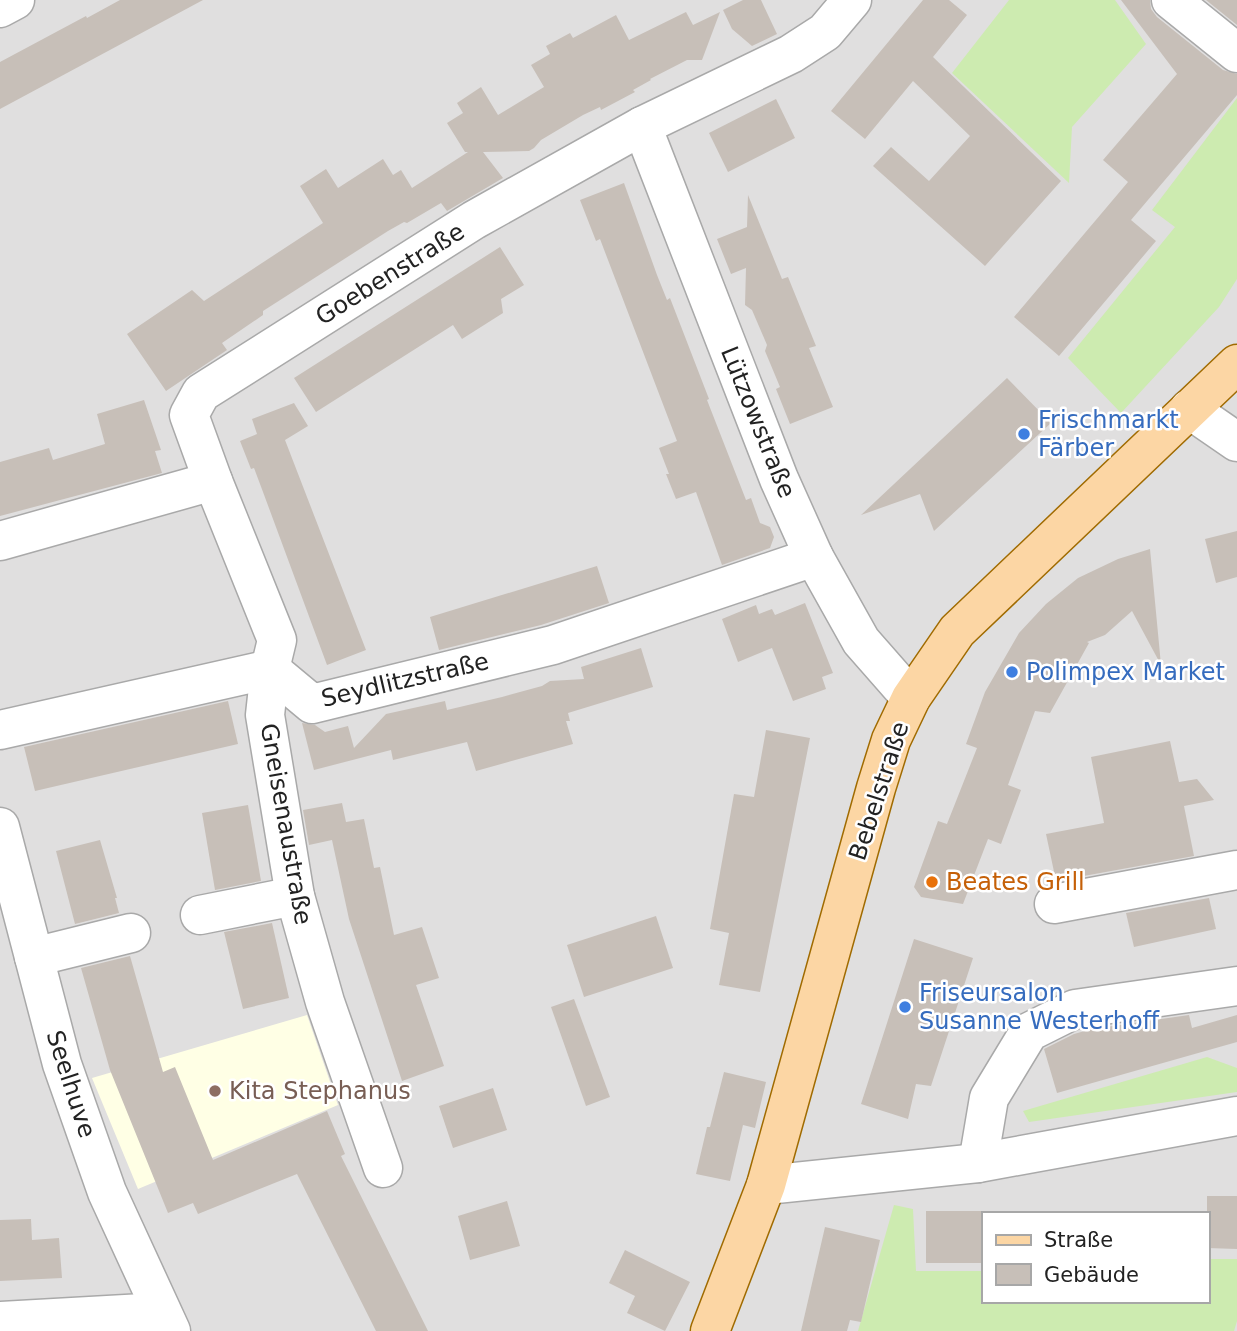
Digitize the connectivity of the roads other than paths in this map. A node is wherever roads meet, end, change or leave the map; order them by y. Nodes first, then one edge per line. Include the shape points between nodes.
1 (15, 0) edge
2 (852, 0) edge
3 (1171, 0) edge
4 (0, 8) edge
5 (1237, 53) edge
6 (642, 125) junction
7 (1237, 364) edge
8 (1189, 409) junction
9 (1237, 442) edge
10 (213, 481) junction
11 (0, 541) edge
12 (814, 557) junction
13 (270, 668) junction
14 (911, 698) junction
15 (0, 730) edge
16 (0, 827) edge
17 (1237, 870) edge
18 (295, 896) junction
19 (1054, 904) dead end
20 (200, 915) dead end
21 (131, 933) dead end
22 (34, 957) junction
23 (1237, 986) edge
24 (1237, 1116) edge
25 (978, 1163) junction
26 (383, 1168) dead end
27 (766, 1185) junction
28 (0, 1321) edge
29 (166, 1321) edge
30 (710, 1331) edge

1 - 4 street
2 - 6 street, Goebenstraße via 825,32 791,54
3 - 5 street
6 - 10 street, Goebenstraße via 474,220 201,393 189,415
6 - 12 street, Lützowstraße via 779,479
7 - 8 main road, Bebelstraße
8 - 9 street
8 - 14 main road, Bebelstraße via 957,631
10 - 11 street
10 - 13 street, Gneisenaustraße via 277,640
12 - 13 street, Seydlitzstraße via 553,645 312,704
12 - 14 street, Lützowstraße via 860,641
13 - 15 street
13 - 18 street, Gneisenaustraße via 265,715
14 - 27 main road, Bebelstraße via 876,788
16 - 22 street, Seelhuve
17 - 19 street
18 - 20 street
18 - 26 street, Gneisenaustraße via 325,1002
21 - 22 street
22 - 29 street, Seelhuve via 62,1064 107,1192
23 - 25 street via 1075,1009 1029,1032 989,1098
24 - 25 street
25 - 27 street
27 - 30 main road, Bebelstraße
28 - 29 street

